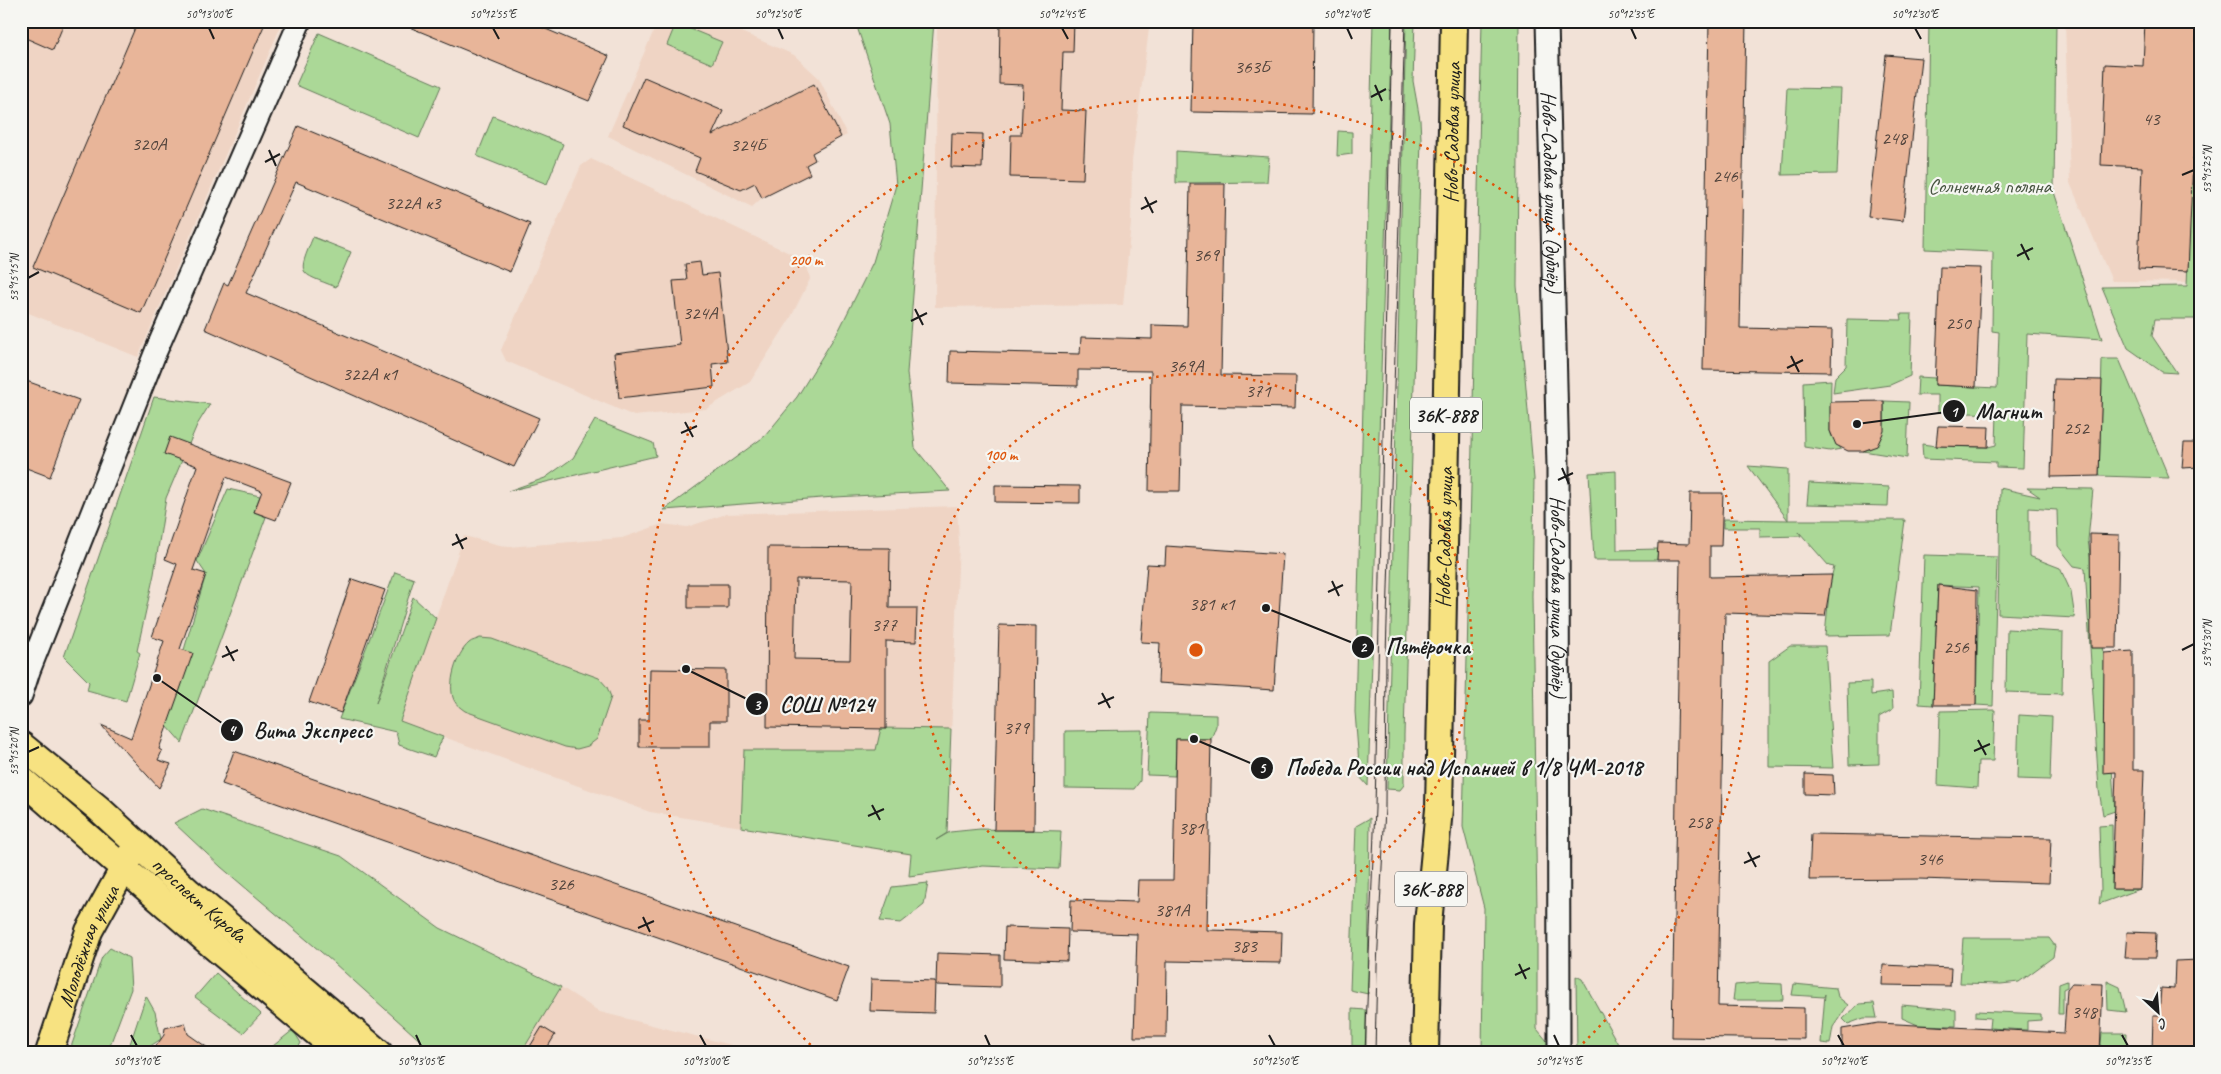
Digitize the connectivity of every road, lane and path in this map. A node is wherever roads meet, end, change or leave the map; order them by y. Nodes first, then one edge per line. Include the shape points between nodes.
1 (300, 21) edge
2 (1454, 21) edge
3 (1547, 21) edge
4 (21, 696) edge
5 (21, 745) edge
6 (21, 779) edge
7 (137, 844) junction
8 (124, 869) junction
9 (49, 1053) edge
10 (341, 1053) edge
11 (379, 1053) edge
12 (1425, 1053) edge
13 (1558, 1053) edge

1 - 4 street via 156,351
2 - 12 main road, Ново-Садовая улица / 36К-888 via 1439,809 1428,924
3 - 13 street, Ново-Садовая улица (дублёр) via 1558,466
5 - 7 main road, проспект Кирова
6 - 8 main road, проспект Кирова
7 - 8 main road, Молодёжная улица
7 - 11 main road, проспект Кирова
8 - 9 main road, Молодёжная улица via 90,931
8 - 10 main road, проспект Кирова

